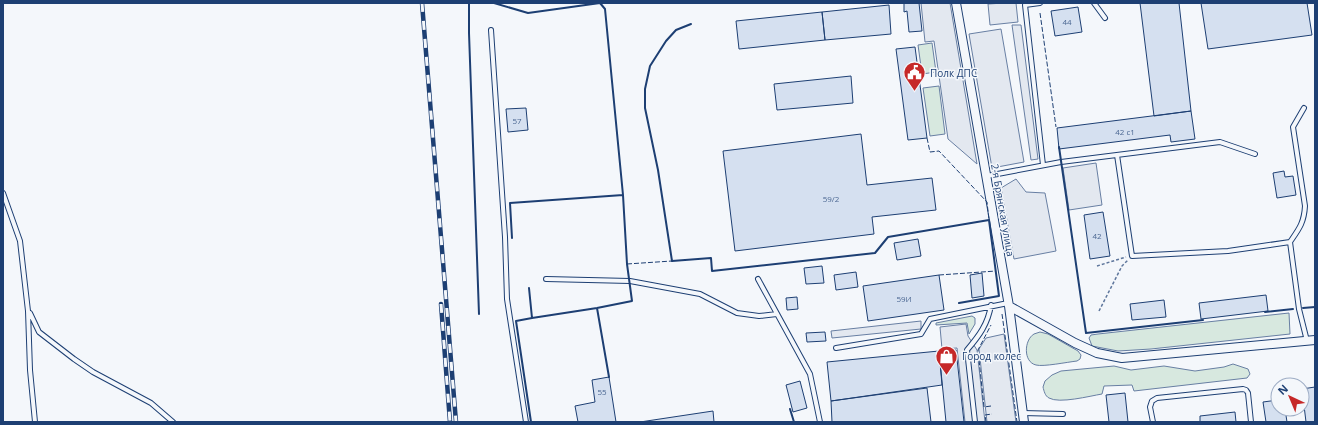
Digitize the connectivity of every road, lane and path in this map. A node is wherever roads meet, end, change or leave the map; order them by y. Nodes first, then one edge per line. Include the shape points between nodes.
1 (956, 3) edge
2 (1040, 3) edge
3 (1094, 3) edge
4 (1105, 18) dead end
5 (491, 30) dead end
6 (1304, 108) dead end
7 (1255, 154) dead end
8 (1116, 155) junction
9 (1043, 165) junction
10 (987, 176) junction
11 (3, 193) edge
12 (1290, 242) junction
13 (1132, 256) junction
14 (1097, 266) dead end
15 (546, 279) dead end
16 (758, 279) dead end
17 (1009, 304) junction
18 (991, 306) junction
19 (1099, 310) dead end
20 (28, 311) junction
21 (777, 314) junction
22 (1311, 341) edge
23 (836, 348) dead end
24 (1023, 412) junction
25 (1063, 414) dead end
26 (35, 422) edge
27 (173, 422) edge
28 (526, 422) edge
29 (820, 422) edge
30 (975, 422) edge
31 (1024, 422) edge
32 (1153, 422) edge
33 (1251, 422) edge

1 - 10 street, 2-я Брянская улица
2 - 9 lane via 1025,5
3 - 4 lane
5 - 28 lane via 507,299
6 - 12 lane via 1293,126 1305,206 1304,218
7 - 8 lane via 1220,142
8 - 9 lane
8 - 13 lane
9 - 10 lane
10 - 17 street, 2-я Брянская улица
11 - 20 lane via 20,241
12 - 13 lane via 1228,251
12 - 22 lane via 1299,309
13 - 14 path
13 - 19 path via 1122,266
15 - 21 lane via 630,281 700,294 737,313 759,316
16 - 21 lane
17 - 18 lane
17 - 22 street via 1075,343 1097,353 1122,358
17 - 24 street, 2-я Брянская улица
18 - 23 lane via 930,319 921,334
18 - 30 lane via 984,329 968,350
20 - 26 lane
20 - 27 lane via 39,332 68,355 93,372 151,403
21 - 29 lane via 810,374
24 - 25 lane
24 - 31 street, 2-я Брянская улица
32 - 33 lane via 1150,407 1152,401 1157,398 1243,389 1248,393

